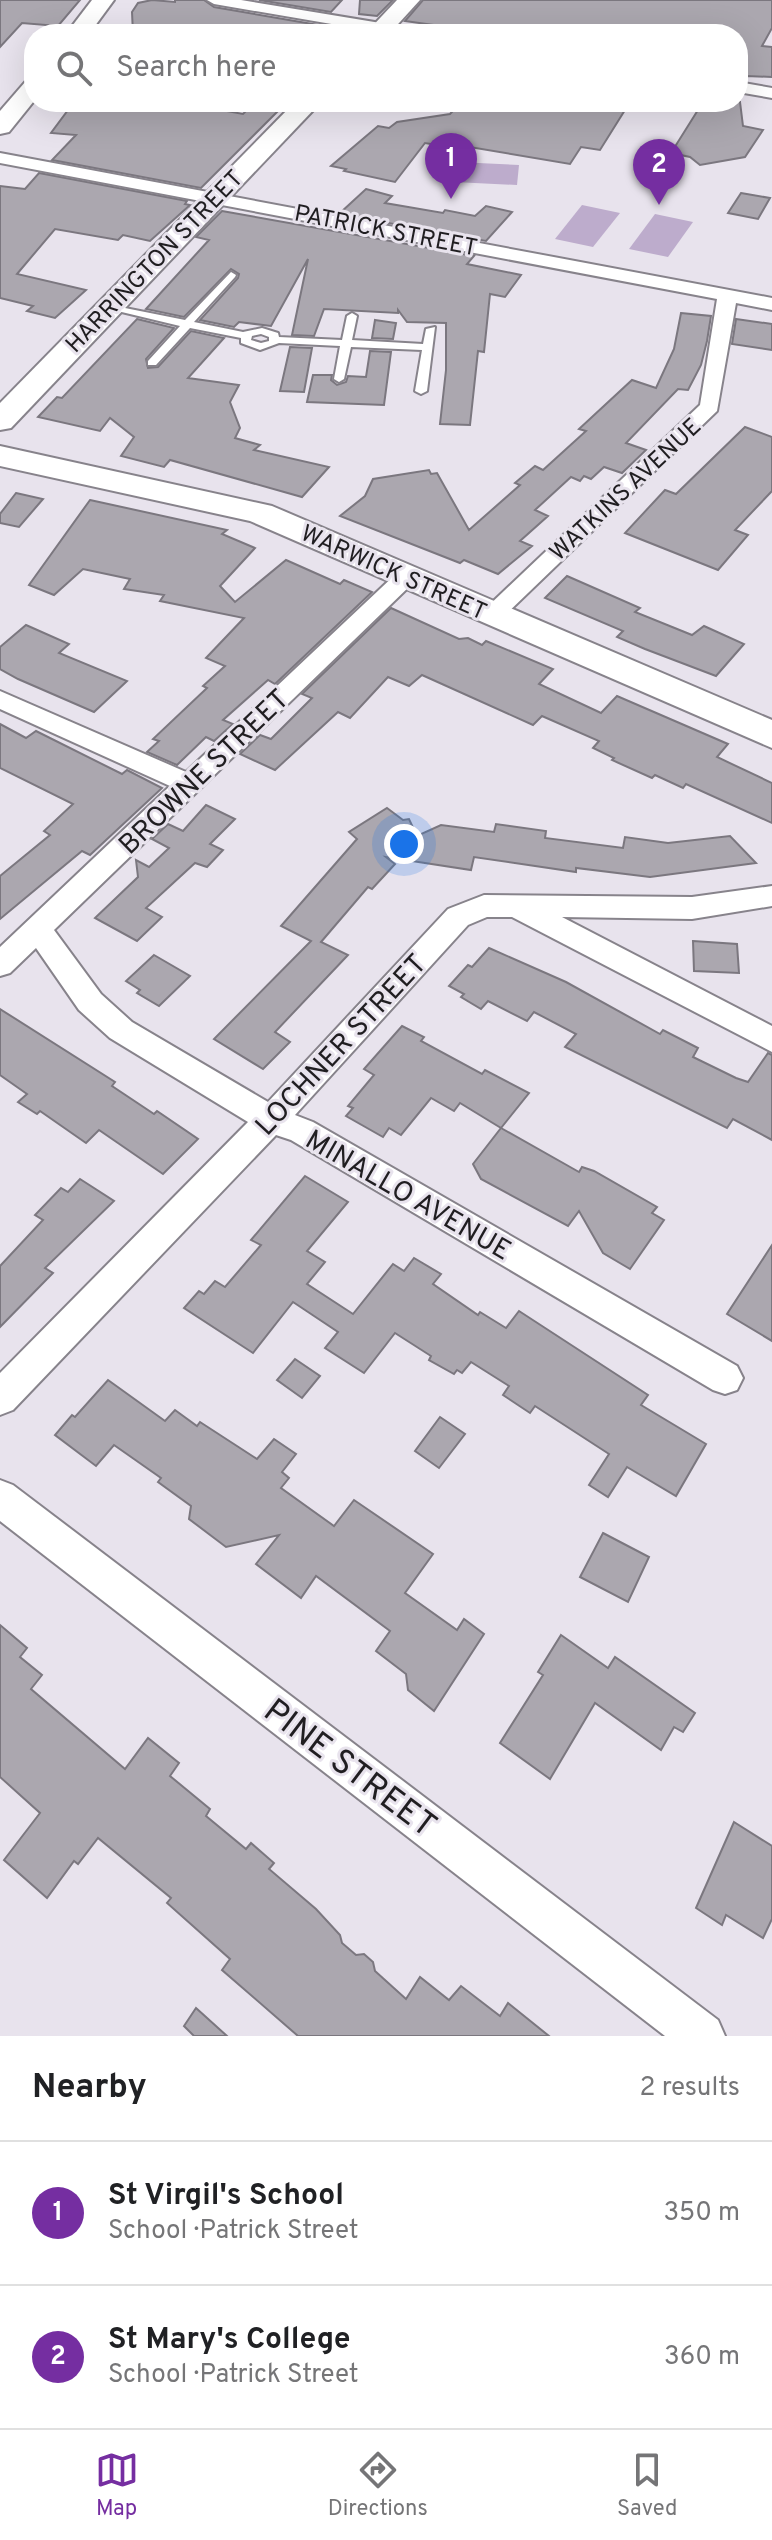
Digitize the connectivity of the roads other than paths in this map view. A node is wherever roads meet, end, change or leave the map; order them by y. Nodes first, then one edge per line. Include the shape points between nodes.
1 (103, 0) edge
2 (214, 0) edge
3 (409, 0) edge
4 (85, 24) edge
5 (342, 24) edge
6 (386, 24) edge
7 (748, 89) edge
8 (772, 93) edge
9 (24, 98) edge
10 (299, 112) edge
11 (0, 127) edge
12 (0, 158) edge
13 (216, 197) junction
14 (231, 275) dead end
15 (727, 296) junction
16 (772, 304) edge
17 (110, 308) junction
18 (352, 316) dead end
19 (187, 324) junction
20 (431, 329) dead end
21 (346, 344) junction
22 (428, 347) junction
23 (152, 363) dead end
24 (339, 379) dead end
25 (421, 391) dead end
26 (0, 421) edge
27 (0, 456) edge
28 (406, 577) junction
29 (492, 615) junction
30 (1, 701) edge
31 (772, 735) edge
32 (189, 784) junction
33 (772, 896) edge
34 (514, 905) junction
35 (39, 931) junction
36 (0, 965) edge
37 (772, 1040) edge
38 (271, 1120) junction
39 (725, 1378) dead end
40 (0, 1398) edge
41 (0, 1498) edge
42 (702, 2036) edge

1 - 4 main road
2 - 5 street
3 - 6 main road
7 - 8 street
9 - 11 main road
10 - 13 main road, HARRINGTON STREET
12 - 13 street, PATRICK STREET
13 - 15 street, PATRICK STREET
13 - 17 main road, HARRINGTON STREET
14 - 19 lane
15 - 16 street, PATRICK STREET
15 - 29 street, WATKINS AVENUE via 710,407
17 - 19 lane
17 - 26 main road, HARRINGTON STREET
18 - 21 lane
19 - 21 lane via 246,336 267,331 276,340
19 - 23 lane
20 - 22 lane
21 - 22 lane
21 - 24 lane
22 - 25 lane
27 - 28 main road, WARWICK STREET via 260,513
28 - 29 main road, WARWICK STREET
28 - 32 street, BROWNE STREET
29 - 31 main road, WARWICK STREET
30 - 32 street
32 - 35 street, BROWNE STREET
33 - 34 street, LOCHNER STREET via 692,908
34 - 37 street
34 - 38 street, LOCHNER STREET via 484,906 458,917
35 - 36 street, BROWNE STREET
35 - 38 street, MINALLO AVENUE via 90,1002 121,1030
38 - 39 street, MINALLO AVENUE via 302,1131
38 - 40 street, LOCHNER STREET
41 - 42 street, PINE STREET

